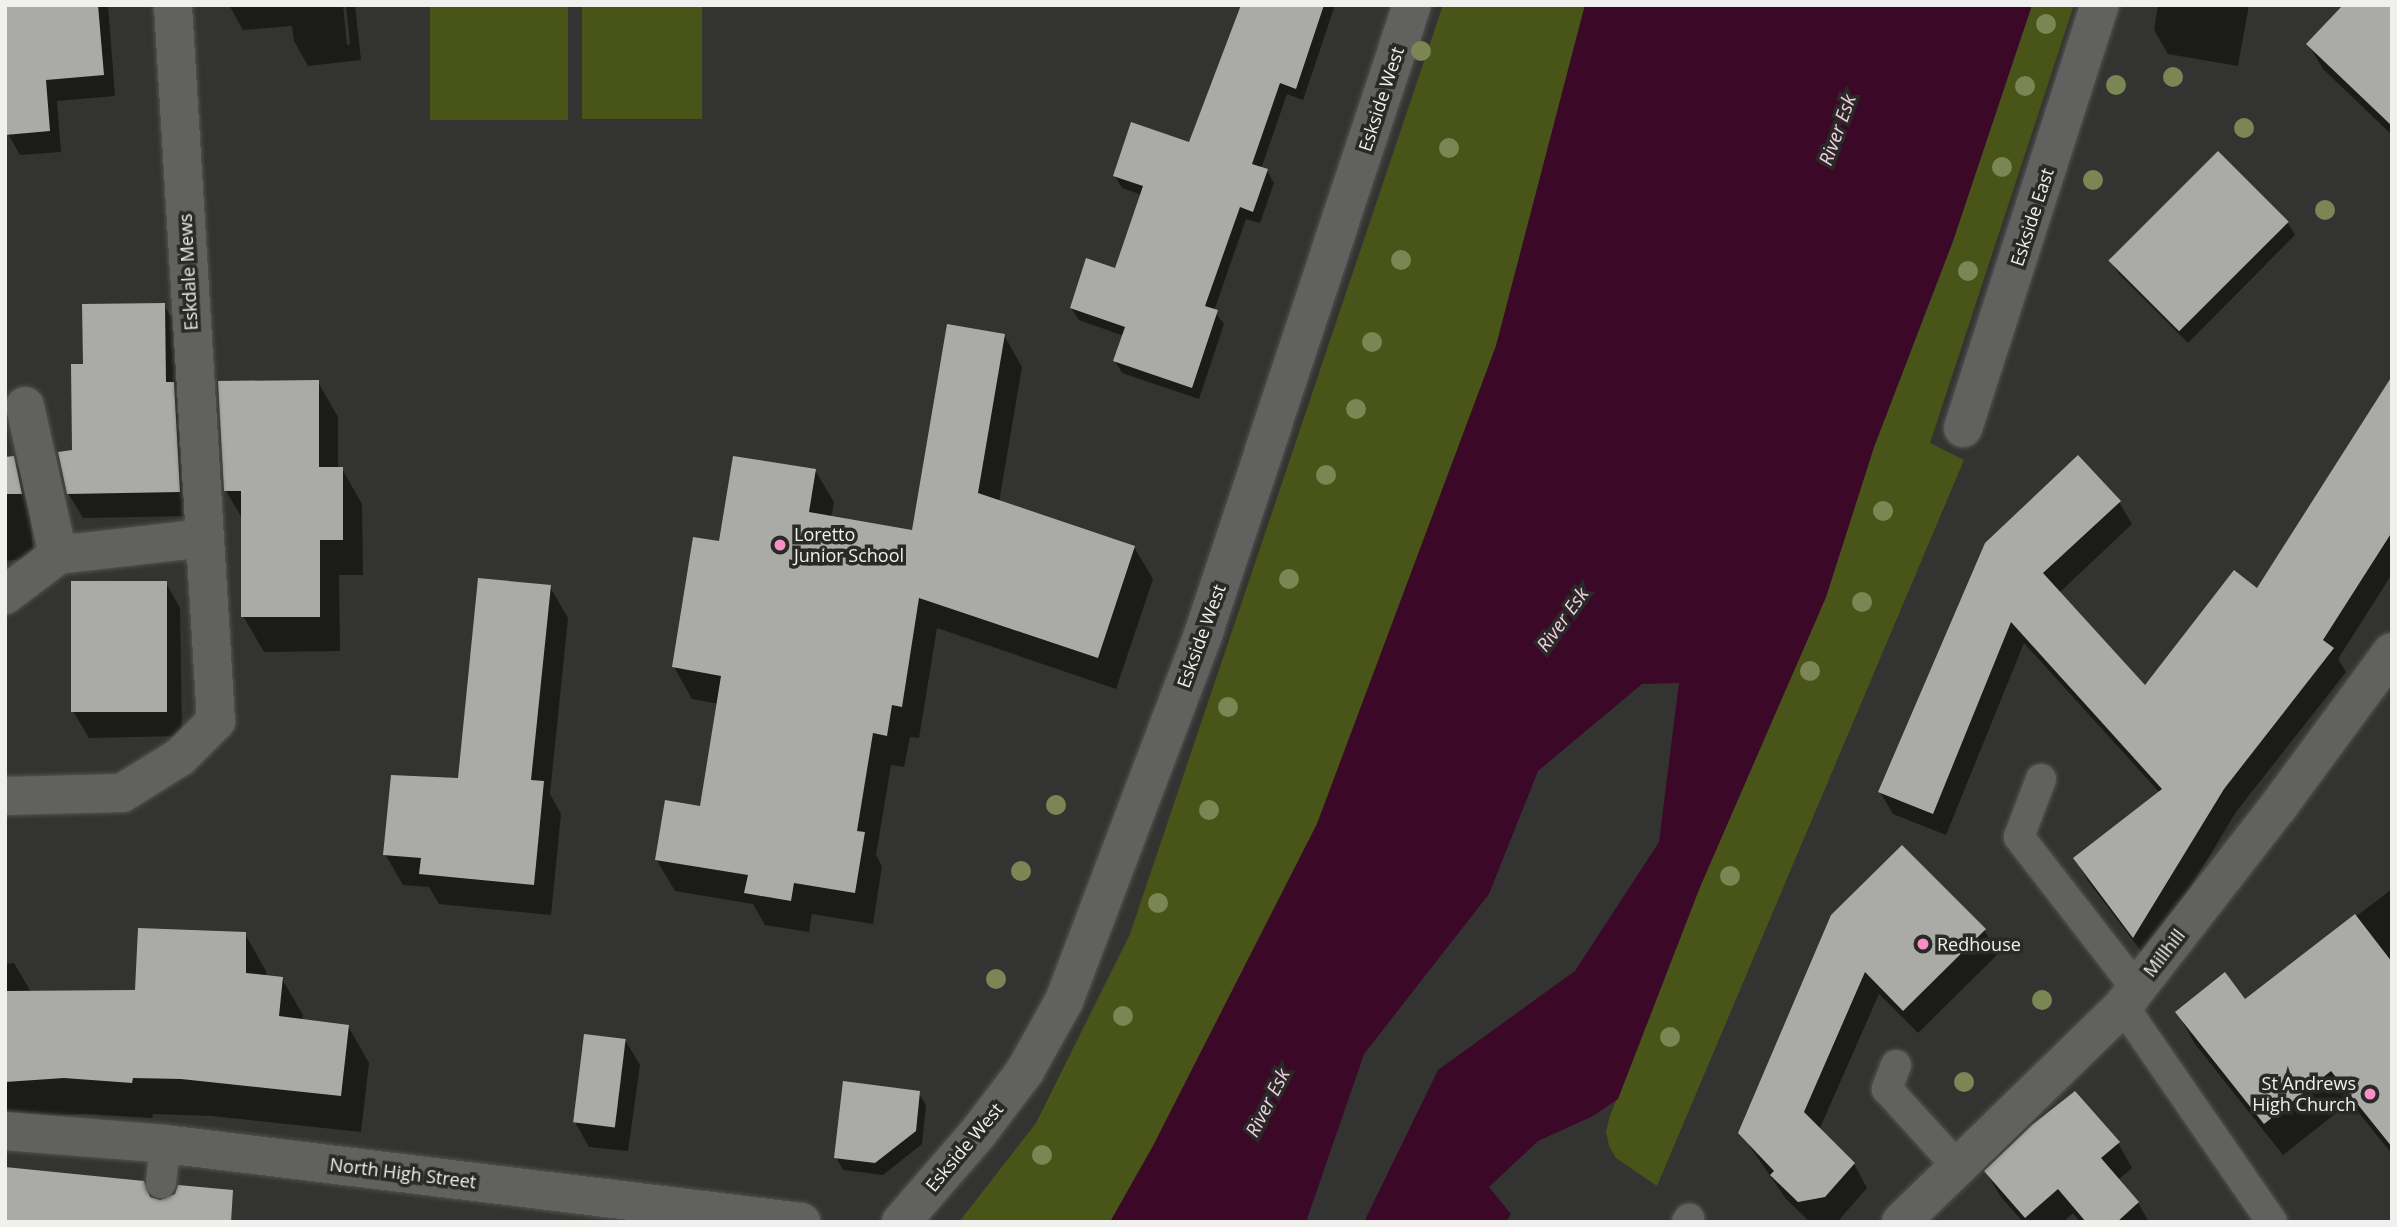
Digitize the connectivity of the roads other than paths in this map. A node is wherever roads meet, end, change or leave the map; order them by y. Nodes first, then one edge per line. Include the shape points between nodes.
1 (173, 5) edge
2 (1412, 5) edge
3 (2100, 5) edge
4 (25, 405) dead end
5 (1963, 428) dead end
6 (204, 538) junction
7 (58, 555) junction
8 (5, 595) edge
9 (2392, 652) edge
10 (2040, 779) dead end
11 (5, 796) edge
12 (2130, 997) junction
13 (1896, 1065) dead end
14 (5, 1131) edge
15 (165, 1144) junction
16 (1958, 1167) junction
17 (162, 1183) dead end
18 (801, 1222) edge
19 (901, 1222) edge
20 (1901, 1222) edge
21 (2272, 1222) edge

1 - 6 street, Eskdale Mews
2 - 19 street, Eskside West via 1203,635 1064,1001 1025,1071
3 - 5 street, Eskside East
4 - 7 street
6 - 7 street
6 - 11 street, Eskdale Mews via 216,721 180,757 122,793
7 - 8 street
9 - 12 street, Millhill
10 - 12 lane via 2019,837
12 - 16 street, Millhill
12 - 21 lane
13 - 16 lane via 1887,1088
14 - 15 street, North High Street
15 - 17 lane
15 - 18 street, North High Street
16 - 20 street, Millhill

